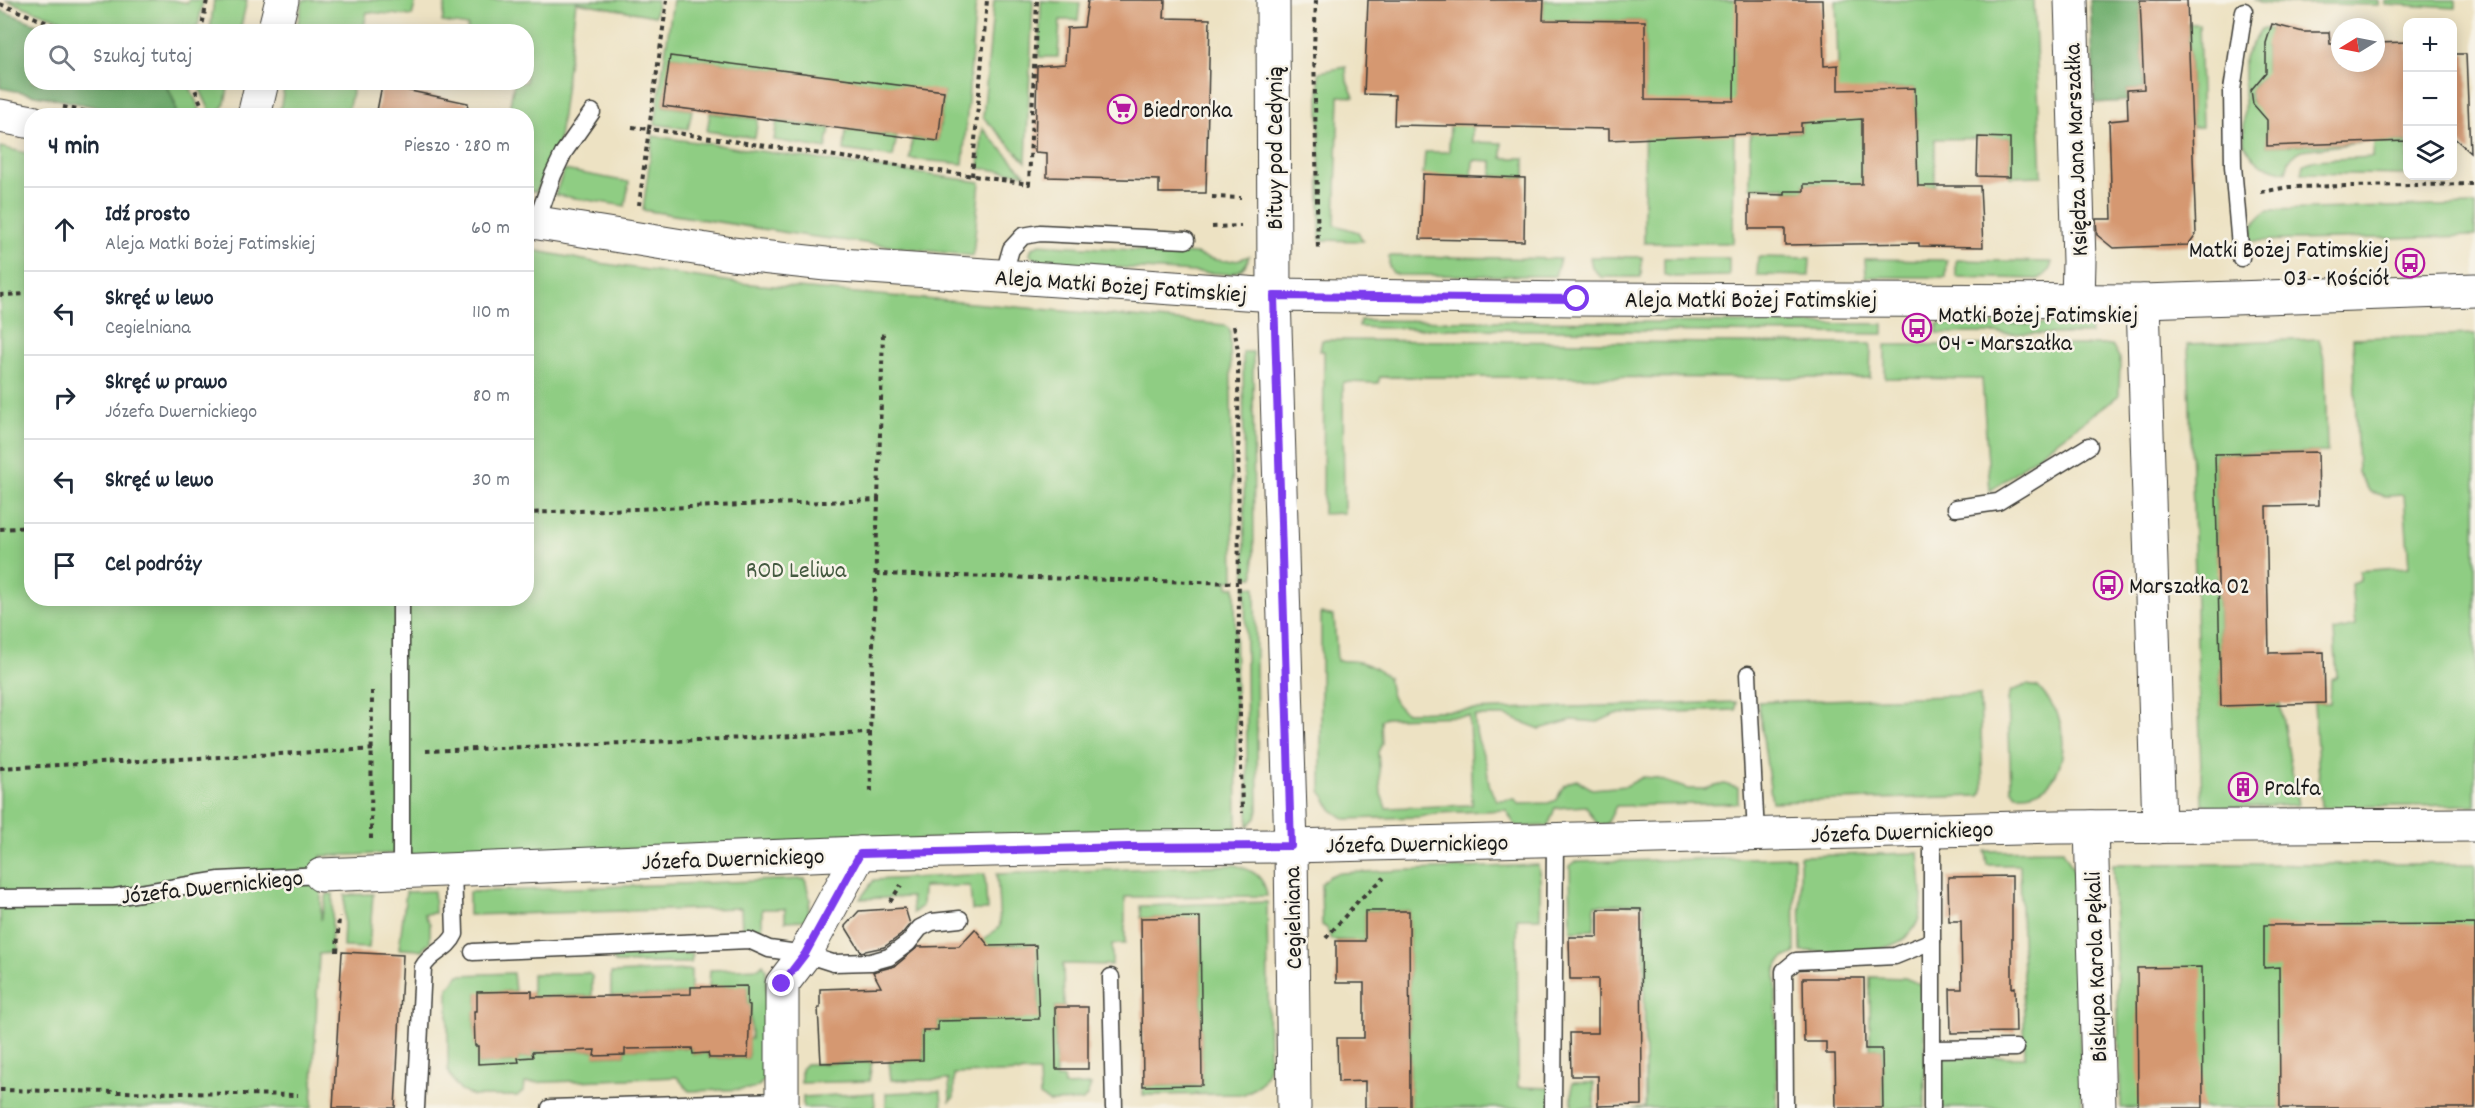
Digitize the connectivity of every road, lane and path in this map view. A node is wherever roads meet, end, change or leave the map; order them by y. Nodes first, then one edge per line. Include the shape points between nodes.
1 (207, 0) edge
2 (282, 0) edge
3 (667, 0) edge
4 (987, 0) edge
5 (1037, 0) edge
6 (1273, 0) edge
7 (1316, 0) edge
8 (2071, 0) edge
9 (0, 4) edge
10 (2244, 11) dead end
11 (50, 24) edge
12 (202, 24) edge
13 (276, 24) edge
14 (195, 90) edge
15 (260, 90) edge
16 (203, 108) edge
17 (256, 108) edge
18 (592, 112) dead end
19 (0, 116) edge
20 (24, 121) edge
21 (632, 127) dead end
22 (649, 129) junction
23 (972, 176) junction
24 (2475, 184) edge
25 (1212, 197) dead end
26 (1251, 198) dead end
27 (637, 215) dead end
28 (534, 216) edge
29 (2239, 221) junction
30 (534, 222) edge
31 (1250, 226) dead end
32 (1212, 227) dead end
33 (1186, 240) dead end
34 (1318, 252) dead end
35 (2241, 258) dead end
36 (1003, 277) junction
37 (2475, 290) edge
38 (24, 294) edge
39 (0, 295) edge
40 (1274, 296) junction
41 (2078, 301) junction
42 (2143, 301) junction
43 (1228, 321) dead end
44 (883, 333) dead end
45 (2089, 446) dead end
46 (878, 501) junction
47 (1956, 508) dead end
48 (534, 513) edge
49 (24, 528) edge
50 (0, 529) edge
51 (875, 574) junction
52 (1238, 583) junction
53 (401, 606) edge
54 (1748, 674) dead end
55 (870, 733) junction
56 (402, 752) junction
57 (0, 768) edge
58 (871, 795) dead end
59 (2475, 825) edge
60 (2091, 827) junction
61 (2159, 827) junction
62 (1932, 831) junction
63 (1756, 835) junction
64 (1555, 840) junction
65 (1243, 845) junction
66 (1291, 846) junction
67 (860, 854) junction
68 (453, 869) junction
69 (401, 872) junction
70 (321, 875) joint
71 (1388, 875) dead end
72 (0, 898) edge
73 (339, 916) dead end
74 (960, 919) dead end
75 (1326, 938) dead end
76 (1932, 941) junction
77 (337, 952) dead end
78 (473, 952) dead end
79 (805, 954) junction
80 (1111, 977) dead end
81 (2016, 1047) dead end
82 (1932, 1049) junction
83 (0, 1090) edge
84 (298, 1095) dead end
85 (782, 1105) edge
86 (416, 1108) edge
87 (550, 1108) edge
88 (1114, 1108) edge
89 (1294, 1108) edge
90 (1553, 1108) edge
91 (1785, 1108) edge
92 (1932, 1108) edge
93 (2099, 1108) edge

1 - 12 path
2 - 13 street
3 - 22 path
4 - 23 path
5 - 23 path via 1029,184
6 - 40 street, Bitwy pod Cedynią
7 - 34 path
8 - 41 street, Księdza Jana Marszałka
9 - 11 path
10 - 29 lane via 2232,90 2233,166
14 - 16 path
15 - 17 street
18 - 28 lane via 564,152
19 - 20 street
21 - 22 path
22 - 23 path
22 - 27 path
24 - 29 path via 2289,187 2260,192
25 - 26 path
29 - 35 lane
30 - 36 street, Aleja Matki Bożej Fatimskiej via 732,254
31 - 32 path
33 - 36 lane via 1040,233 1023,236 1011,249
36 - 40 street, Aleja Matki Bożej Fatimskiej
37 - 42 street, Aleja Matki Bożej Fatimskiej
38 - 39 path
40 - 41 street, Aleja Matki Bożej Fatimskiej
40 - 66 street, Cegielniana
41 - 42 street, Aleja Matki Bożej Fatimskiej
42 - 61 street
43 - 52 path via 1234,324 1238,351
44 - 46 path
45 - 47 lane via 1998,502
46 - 48 path
46 - 51 path
49 - 50 path
51 - 52 path
51 - 55 path
52 - 65 path
53 - 56 lane
54 - 63 lane
55 - 56 path
55 - 58 path
56 - 57 path via 372,748
56 - 69 lane
59 - 61 street, Józefa Dwernickiego
60 - 61 street, Józefa Dwernickiego
60 - 62 street, Józefa Dwernickiego
60 - 93 street, Biskupa Karola Pękali
62 - 63 street, Józefa Dwernickiego
62 - 76 lane
63 - 64 street, Józefa Dwernickiego
64 - 66 street, Józefa Dwernickiego
64 - 90 lane
65 - 66 street, Józefa Dwernickiego
65 - 67 street, Józefa Dwernickiego
66 - 89 street, Cegielniana
67 - 68 street, Józefa Dwernickiego
67 - 79 street
68 - 69 street, Józefa Dwernickiego
68 - 86 lane via 454,934 450,944 429,956 423,968
69 - 70 street, Józefa Dwernickiego
70 - 72 lane, Józefa Dwernickiego via 220,880 115,897
71 - 75 path via 1359,900
73 - 77 path
74 - 79 lane via 932,922 889,957 871,962 833,963
76 - 82 lane
76 - 91 lane via 1895,956 1796,961 1784,971
78 - 79 lane via 749,940 769,950
79 - 85 street via 782,984
80 - 88 lane
81 - 82 lane
82 - 92 lane
83 - 84 path
85 - 87 lane

